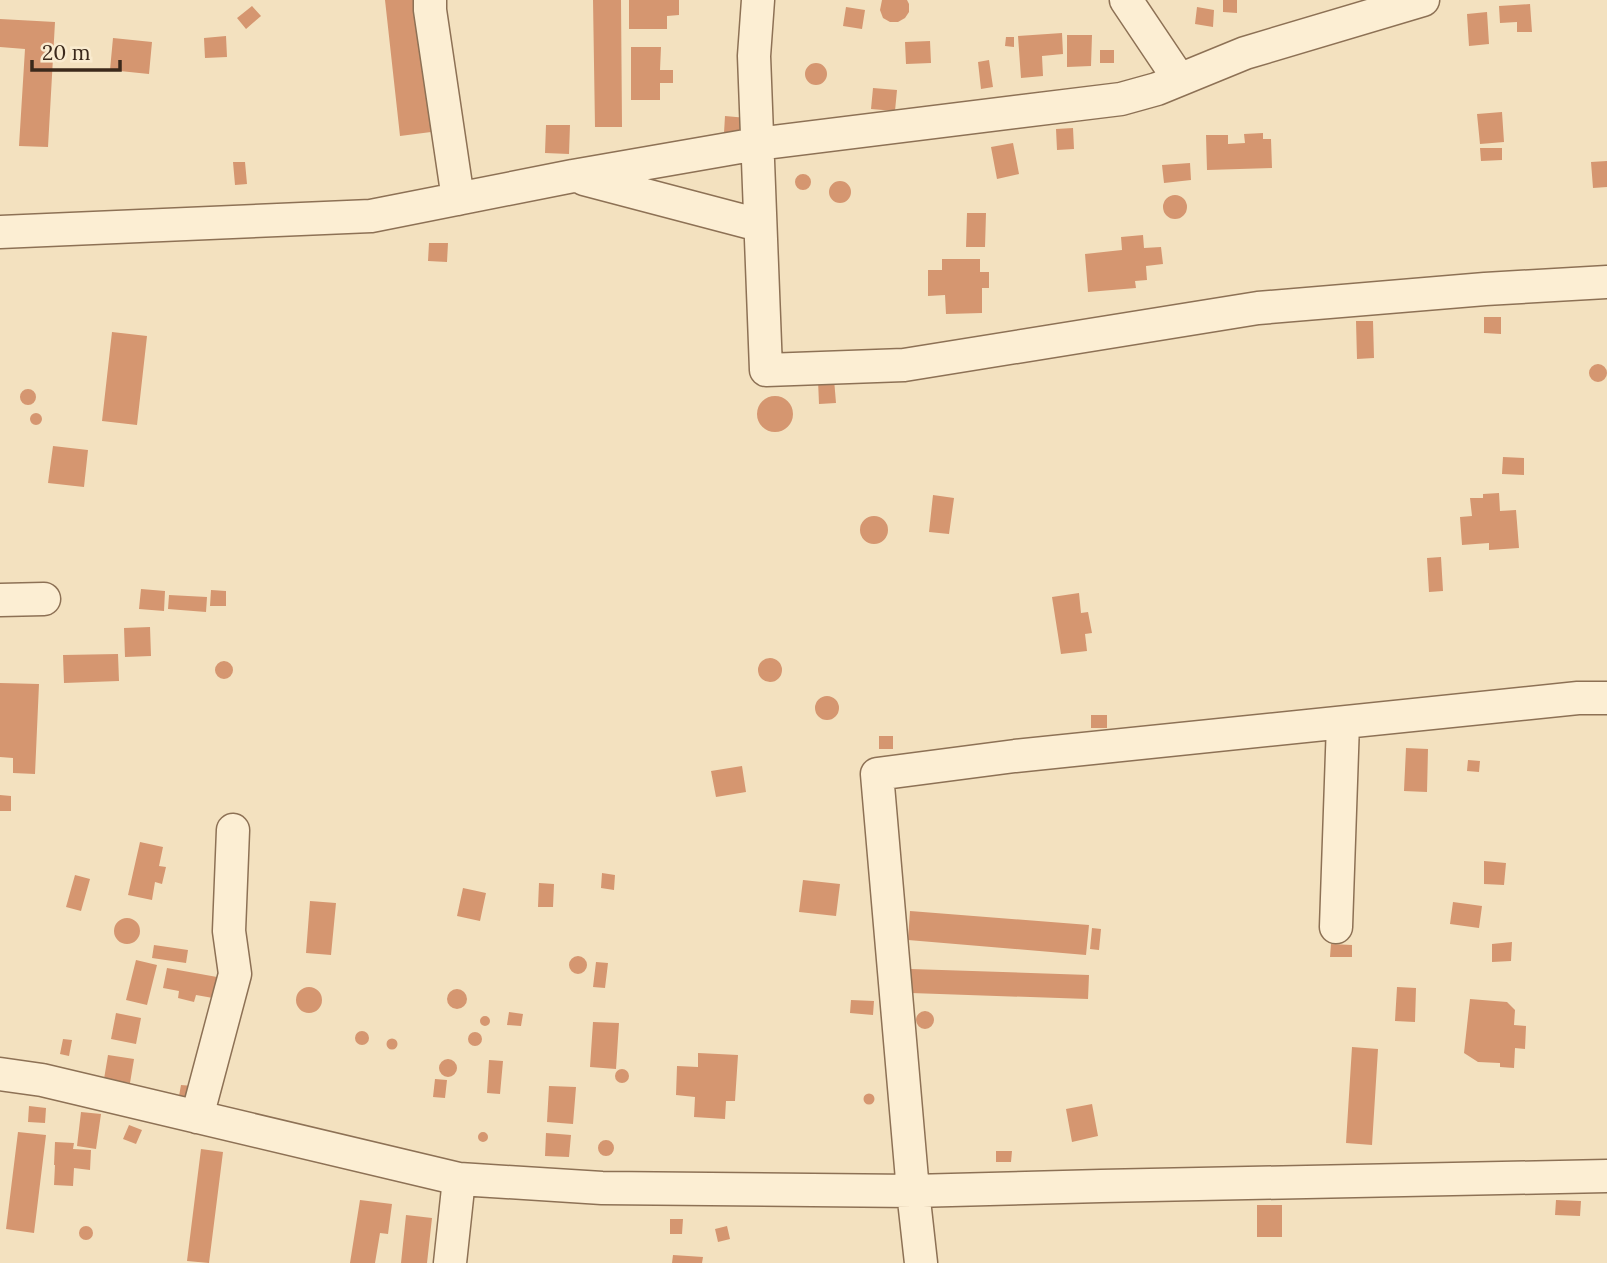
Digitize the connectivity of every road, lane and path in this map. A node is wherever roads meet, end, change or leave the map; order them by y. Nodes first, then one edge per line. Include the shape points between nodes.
1 (430, 0) edge
2 (758, 0) edge
3 (1126, 0) edge
4 (1423, 0) edge
5 (1179, 79) junction
6 (757, 144) junction
7 (573, 176) junction
8 (458, 199) junction
9 (759, 225) junction
10 (0, 232) edge
11 (1607, 282) edge
12 (44, 599) dead end
13 (0, 600) edge
14 (1607, 698) edge
15 (1343, 723) junction
16 (233, 830) dead end
17 (1336, 927) dead end
18 (0, 1074) edge
19 (197, 1117) junction
20 (1607, 1176) edge
21 (459, 1179) junction
22 (913, 1191) junction
23 (450, 1263) edge
24 (921, 1263) edge

1 - 8 street
2 - 6 street via 754,56
3 - 5 street
4 - 5 street via 1245,53
5 - 6 street via 1121,99
6 - 7 street
6 - 9 street
7 - 8 street
7 - 9 street
8 - 10 street via 371,216
9 - 11 street via 766,370 904,365 1258,307
12 - 13 street
14 - 15 street
15 - 17 street
15 - 22 street via 877,774
16 - 19 street via 229,931 234,974
18 - 19 street
19 - 21 street
20 - 22 street
21 - 22 street via 601,1188
21 - 23 street
22 - 24 street

